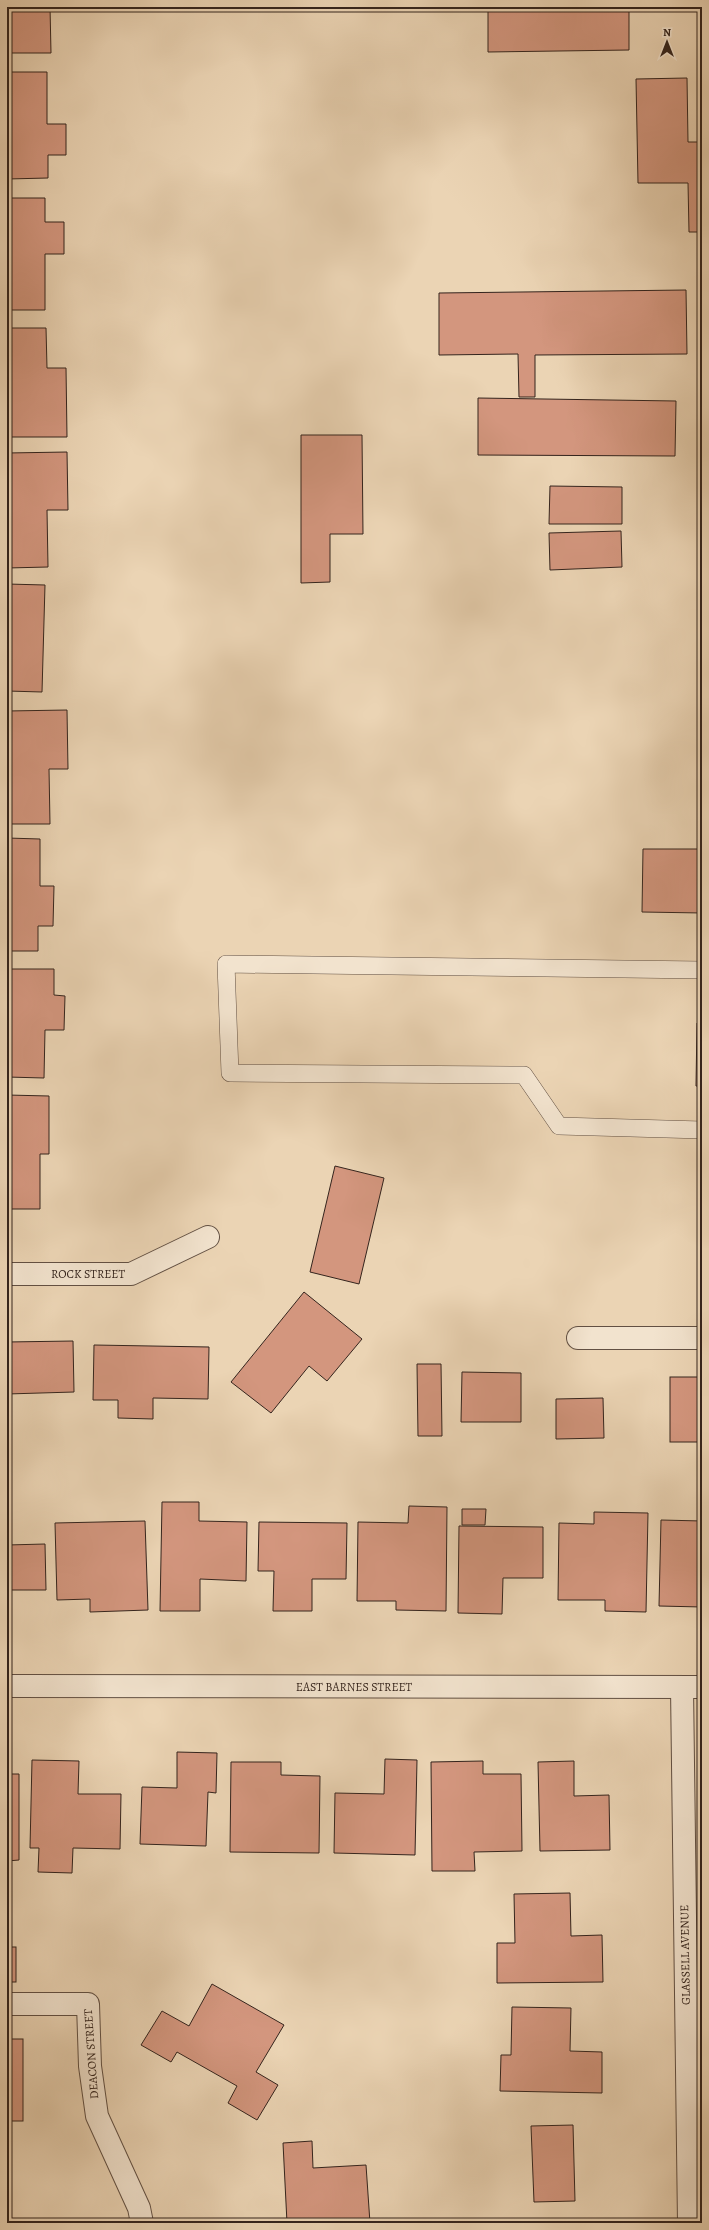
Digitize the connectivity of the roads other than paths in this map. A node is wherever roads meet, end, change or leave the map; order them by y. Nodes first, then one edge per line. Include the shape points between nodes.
1 (702, 970) edge
2 (702, 1130) edge
3 (208, 1237) dead end
4 (7, 1274) edge
5 (578, 1338) dead end
6 (702, 1338) edge
7 (7, 1686) edge
8 (692, 1687) edge
9 (7, 2004) edge
10 (142, 2223) edge
11 (689, 2223) edge

1 - 2 lane via 226,964 230,1073 524,1075 559,1126
3 - 4 street, ROCK STREET via 131,1274
5 - 6 street
7 - 8 street, EAST BARNES STREET
8 - 11 street, GLASSELL AVENUE
9 - 10 street, DEACON STREET via 88,2004 90,2066 97,2116 139,2208

